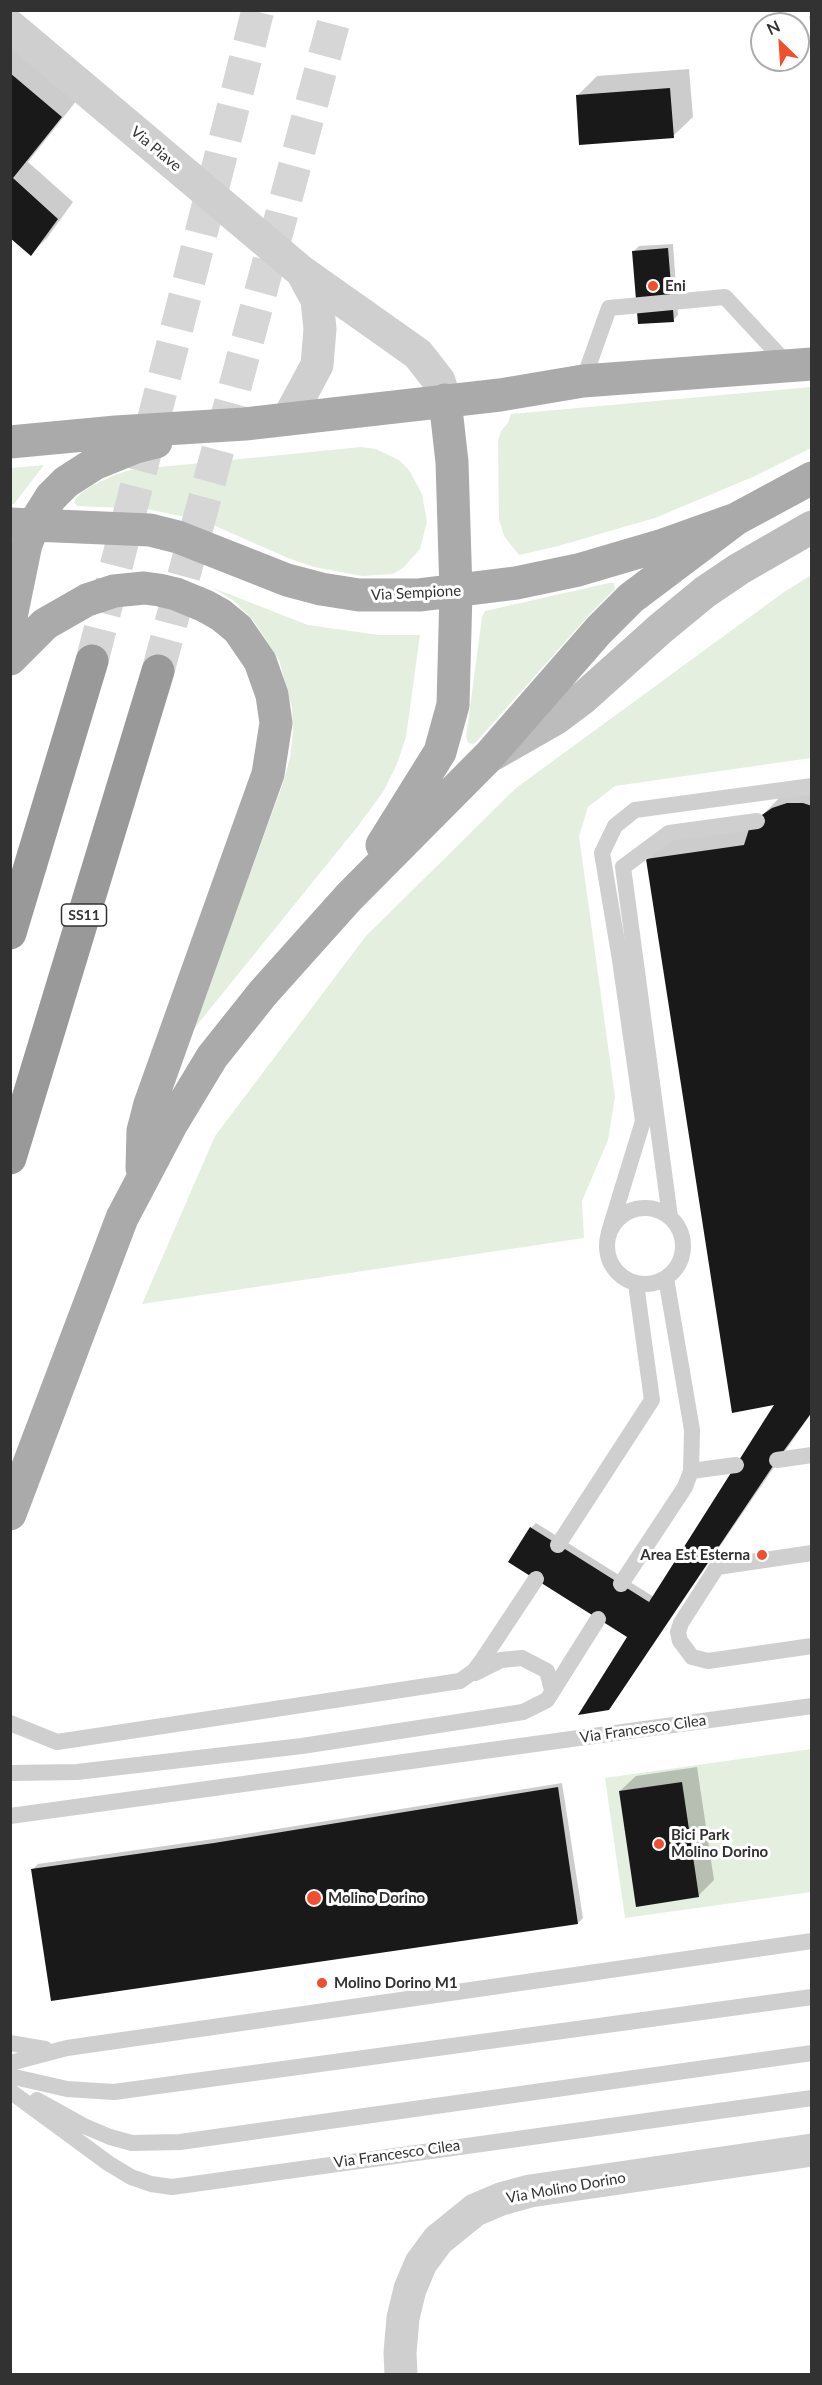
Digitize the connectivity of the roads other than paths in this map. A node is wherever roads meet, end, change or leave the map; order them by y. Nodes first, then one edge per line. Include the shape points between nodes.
1 (10, 26) edge
2 (302, 272) junction
3 (800, 365) edge
4 (583, 381) junction
5 (445, 400) junction
6 (288, 419) junction
7 (245, 424) junction
8 (10, 442) edge
9 (812, 478) edge
10 (736, 519) junction
11 (22, 524) edge
12 (812, 526) edge
13 (456, 592) junction
14 (10, 622) edge
15 (10, 660) edge
16 (92, 661) tunnel mouth
17 (158, 671) tunnel mouth
18 (488, 757) junction
19 (812, 786) edge
20 (757, 821) dead end
21 (348, 897) junction
22 (10, 933) edge
23 (10, 1158) edge
24 (144, 1175) junction
25 (670, 1217) junction
26 (609, 1232) junction
27 (666, 1278) junction
28 (636, 1284) junction
29 (812, 1455) edge
30 (777, 1460) dead end
31 (736, 1465) dead end
32 (691, 1471) junction
33 (10, 1514) edge
34 (558, 1545) dead end
35 (812, 1553) edge
36 (536, 1579) dead end
37 (621, 1584) dead end
38 (598, 1619) dead end
39 (812, 1646) edge
40 (460, 1681) junction
41 (552, 1690) junction
42 (812, 1706) edge
43 (10, 1723) edge
44 (10, 1773) edge
45 (13, 1816) edge
46 (812, 1941) edge
47 (812, 1997) edge
48 (10, 2043) edge
49 (67, 2048) junction
50 (812, 2053) edge
51 (10, 2063) edge
52 (10, 2076) edge
53 (10, 2085) edge
54 (10, 2091) edge
55 (812, 2098) edge
56 (812, 2150) edge
57 (401, 2374) edge

1 - 2 street, Via Piave
2 - 5 street, Via Piave via 418,354 439,381
2 - 6 street, Via Piave via 317,300 320,329 316,365
3 - 4 main road
3 - 4 lane via 725,297 609,308
4 - 5 main road
5 - 6 main road
5 - 13 main road via 452,462
6 - 7 main road
7 - 8 main road
7 - 11 main road via 157,441 93,464 58,489
9 - 10 main road, Via Sempione
10 - 13 main road, Via Sempione via 578,570
10 - 18 main road via 631,598 598,630
11 - 13 main road, Via Sempione via 159,532 287,580 338,592 379,596
11 - 14 main road via 23,556
12 - 18 street via 705,592 583,698 555,719
13 - 21 main road via 454,693 440,752
15 - 24 main road via 45,624 87,600 114,591 144,588 176,594 229,621 260,661 273,695 276,732 268,774 150,1104 142,1144
16 - 22 highway
17 - 23 highway, SS11
18 - 21 main road
19 - 26 lane via 634,810 615,826 602,853 643,1120
20 - 25 lane via 669,833 623,867
21 - 24 main road via 217,1049
24 - 33 main road via 117,1230
25 - 26 lane via 657,1209 641,1208 615,1220
25 - 27 lane via 678,1226 683,1248 675,1270
26 - 28 lane via 609,1262 618,1274
27 - 28 lane
27 - 32 lane via 692,1430
28 - 34 lane via 652,1400
29 - 30 lane
31 - 32 lane
32 - 37 lane via 685,1487
35 - 39 lane via 717,1567 678,1632 692,1657 708,1661
36 - 40 lane via 483,1659
38 - 41 lane
40 - 41 lane via 501,1660 522,1658 547,1671
40 - 43 lane via 57,1742
41 - 44 lane via 547,1700 523,1712 278,1748 77,1772
42 - 45 lane, Via Francesco Cilea
46 - 49 lane
47 - 52 lane via 114,2092 67,2089
48 - 49 lane via 34,2049
49 - 51 lane
50 - 53 lane via 154,2144 110,2137
54 - 55 lane, Via Francesco Cilea via 131,2177 172,2187
56 - 57 street, Via Molino Dorino via 530,2191 476,2210 438,2240 421,2263 403,2318

